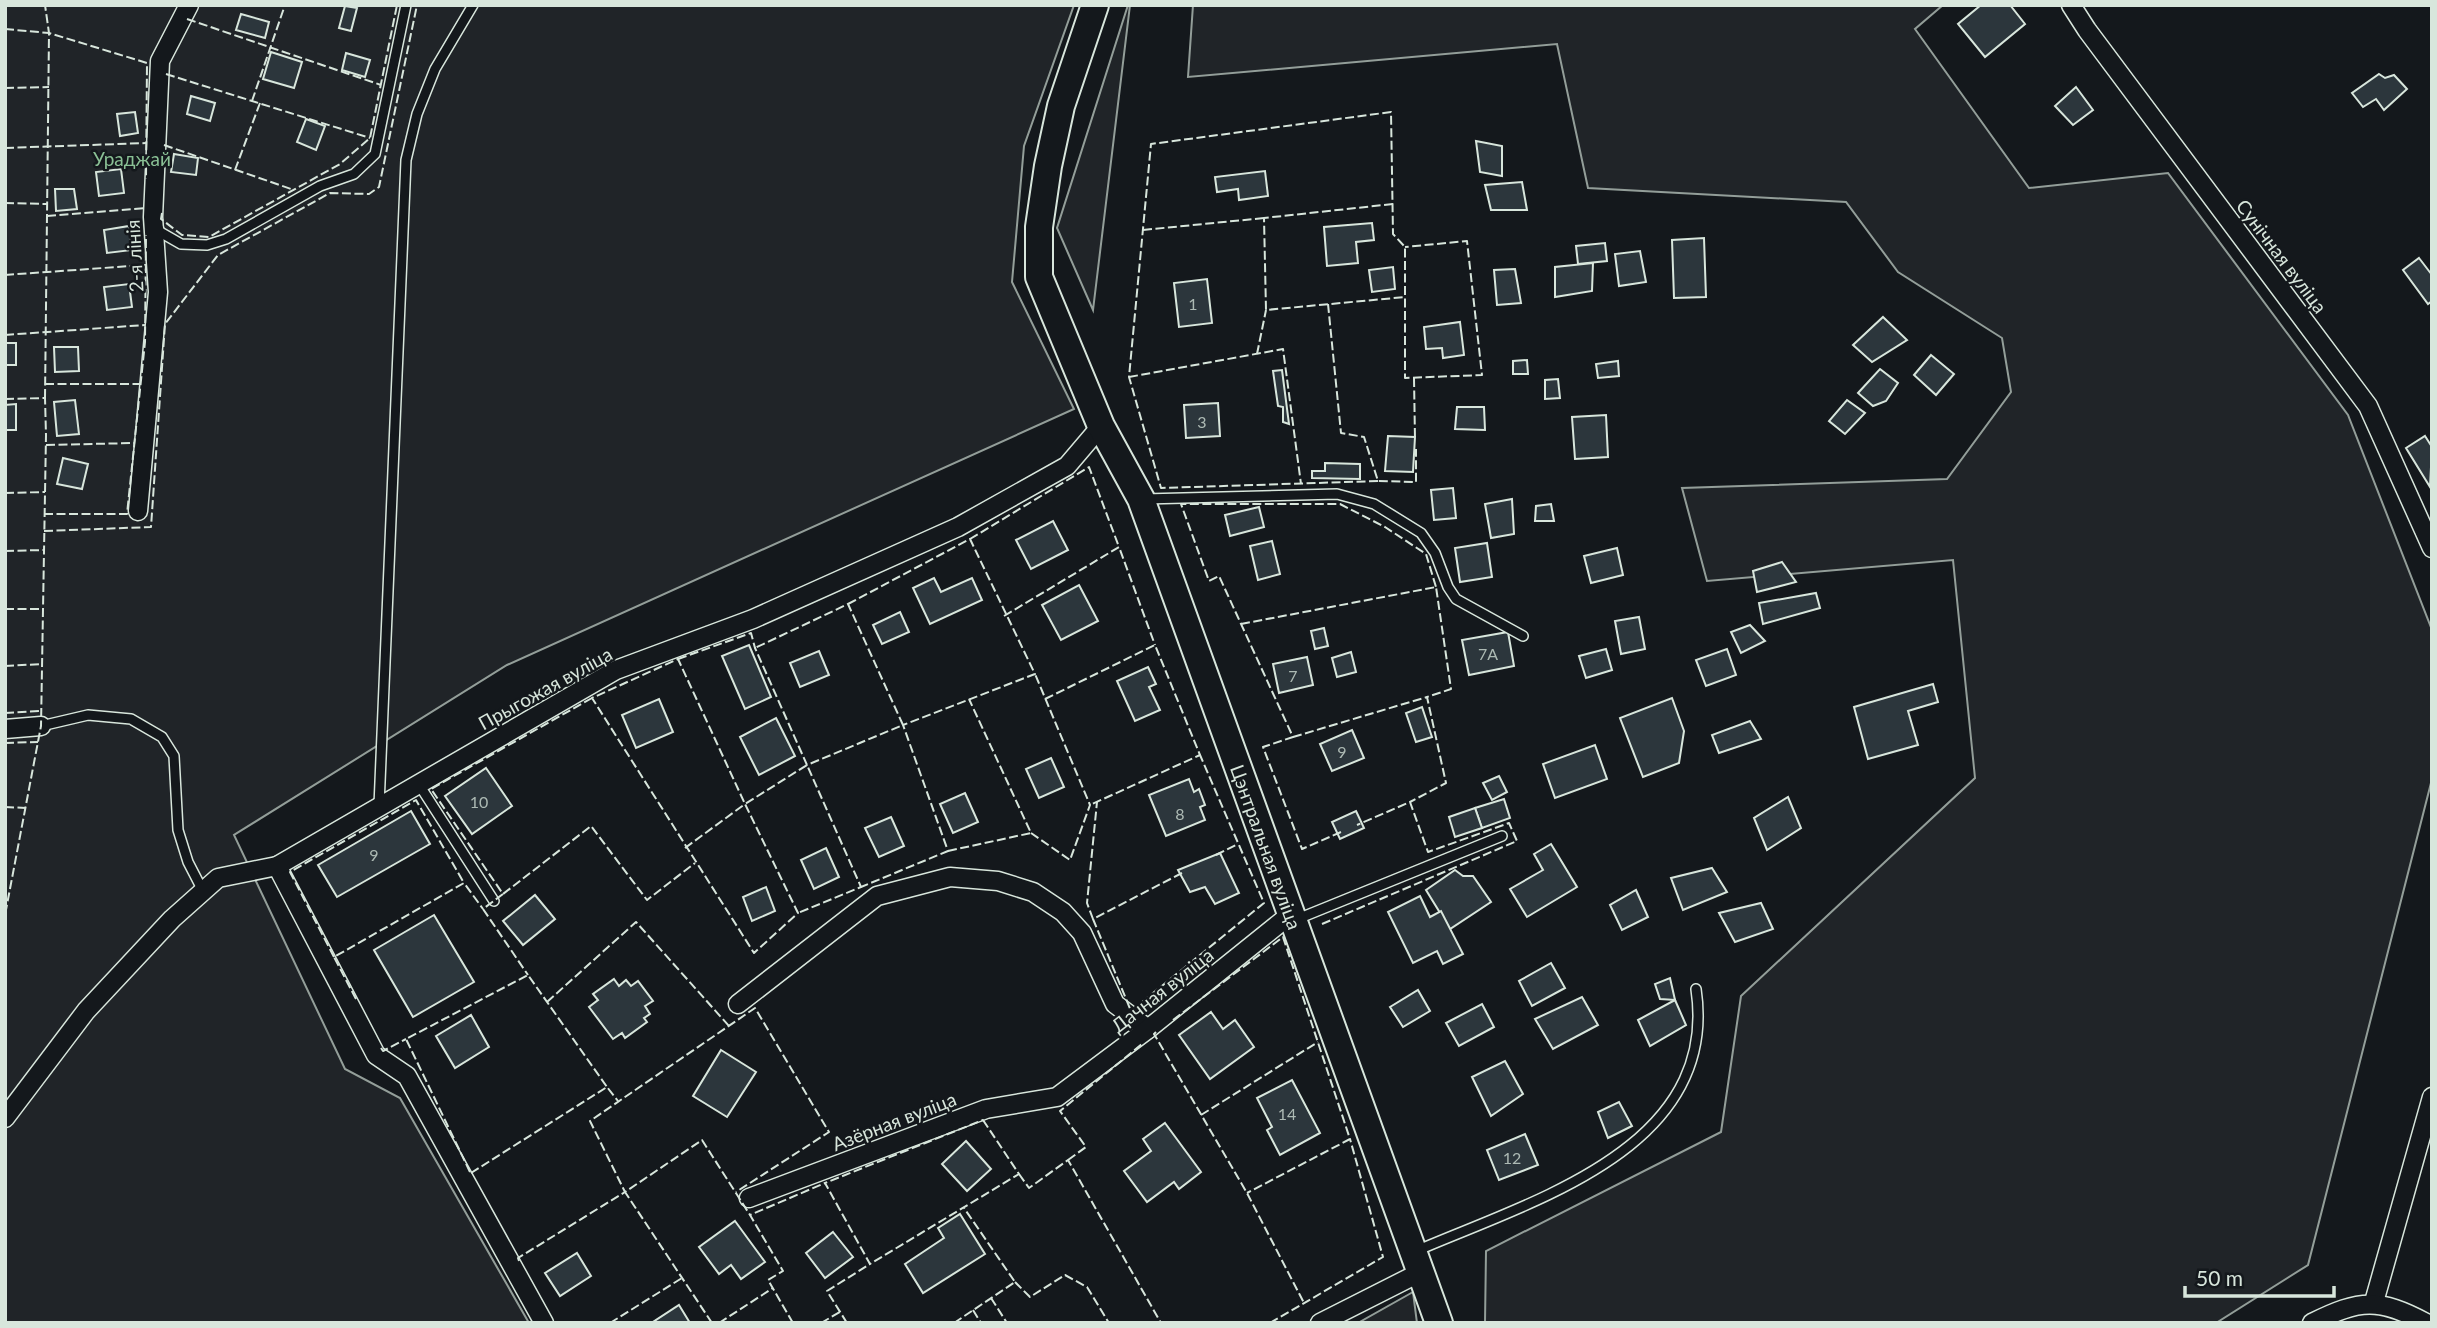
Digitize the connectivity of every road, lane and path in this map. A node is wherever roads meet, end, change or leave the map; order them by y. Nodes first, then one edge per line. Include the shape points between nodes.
1 (189, 5) edge
2 (406, 5) edge
3 (473, 5) edge
4 (1095, 5) edge
5 (2071, 5) edge
6 (153, 217) junction
7 (1101, 426) junction
8 (1141, 499) junction
9 (138, 511) dead end
10 (2432, 548) edge
11 (1523, 636) dead end
12 (41, 726) joint
13 (5, 729) edge
14 (418, 783) junction
15 (379, 806) junction
16 (1502, 836) dead end
17 (277, 866) junction
18 (203, 891) junction
19 (494, 901) dead end
20 (1292, 917) junction
21 (1696, 989) dead end
22 (737, 1004) dead end
23 (1148, 1029) junction
24 (1057, 1097) joint
25 (2432, 1097) edge
26 (5, 1118) edge
27 (749, 1198) dead end
28 (1418, 1261) junction
29 (2374, 1302) junction
30 (544, 1323) edge
31 (1320, 1323) edge
32 (1440, 1323) edge
33 (2312, 1323) edge
34 (2426, 1323) edge

1 - 6 street, 2-я лінія via 160,61
2 - 6 lane via 375,153 354,174 320,186 207,245 181,244 160,232
3 - 15 lane via 435,69 406,160
4 - 7 street, Цэнтральная вуліца via 1061,106 1048,166 1039,227 1039,276
5 - 10 street, Сунічная вуліца via 2368,406
6 - 9 street, 2-я лінія via 158,292
7 - 8 street, Цэнтральная вуліца
7 - 14 street, Прыгожая вуліца via 1067,467 958,527 753,619 616,670
8 - 11 lane via 1337,494 1374,504 1421,533 1456,599
8 - 20 street, Цэнтральная вуліца
12 - 13 street
12 - 18 lane via 88,715 131,719 162,737 174,756 178,830
14 - 15 street, Прыгожая вуліца
14 - 19 lane
15 - 17 street, Прыгожая вуліца
16 - 20 lane
17 - 18 street, Прыгожая вуліца via 218,878
17 - 30 street via 376,1055 407,1076
18 - 26 street, Прыгожая вуліца via 86,1012
20 - 23 street, Дачная вуліца
20 - 28 street, Цэнтральная вуліца
21 - 28 lane via 1701,1020 1695,1053 1671,1103 1640,1140 1581,1180
22 - 23 street via 877,896 950,877 1021,888 1063,912 1082,933 1115,1004
23 - 24 street, Дачная вуліца
24 - 27 street, Азёрная вуліца via 986,1108
25 - 29 street
28 - 31 street
28 - 32 street, Цэнтральная вуліца
29 - 33 street
29 - 34 street

